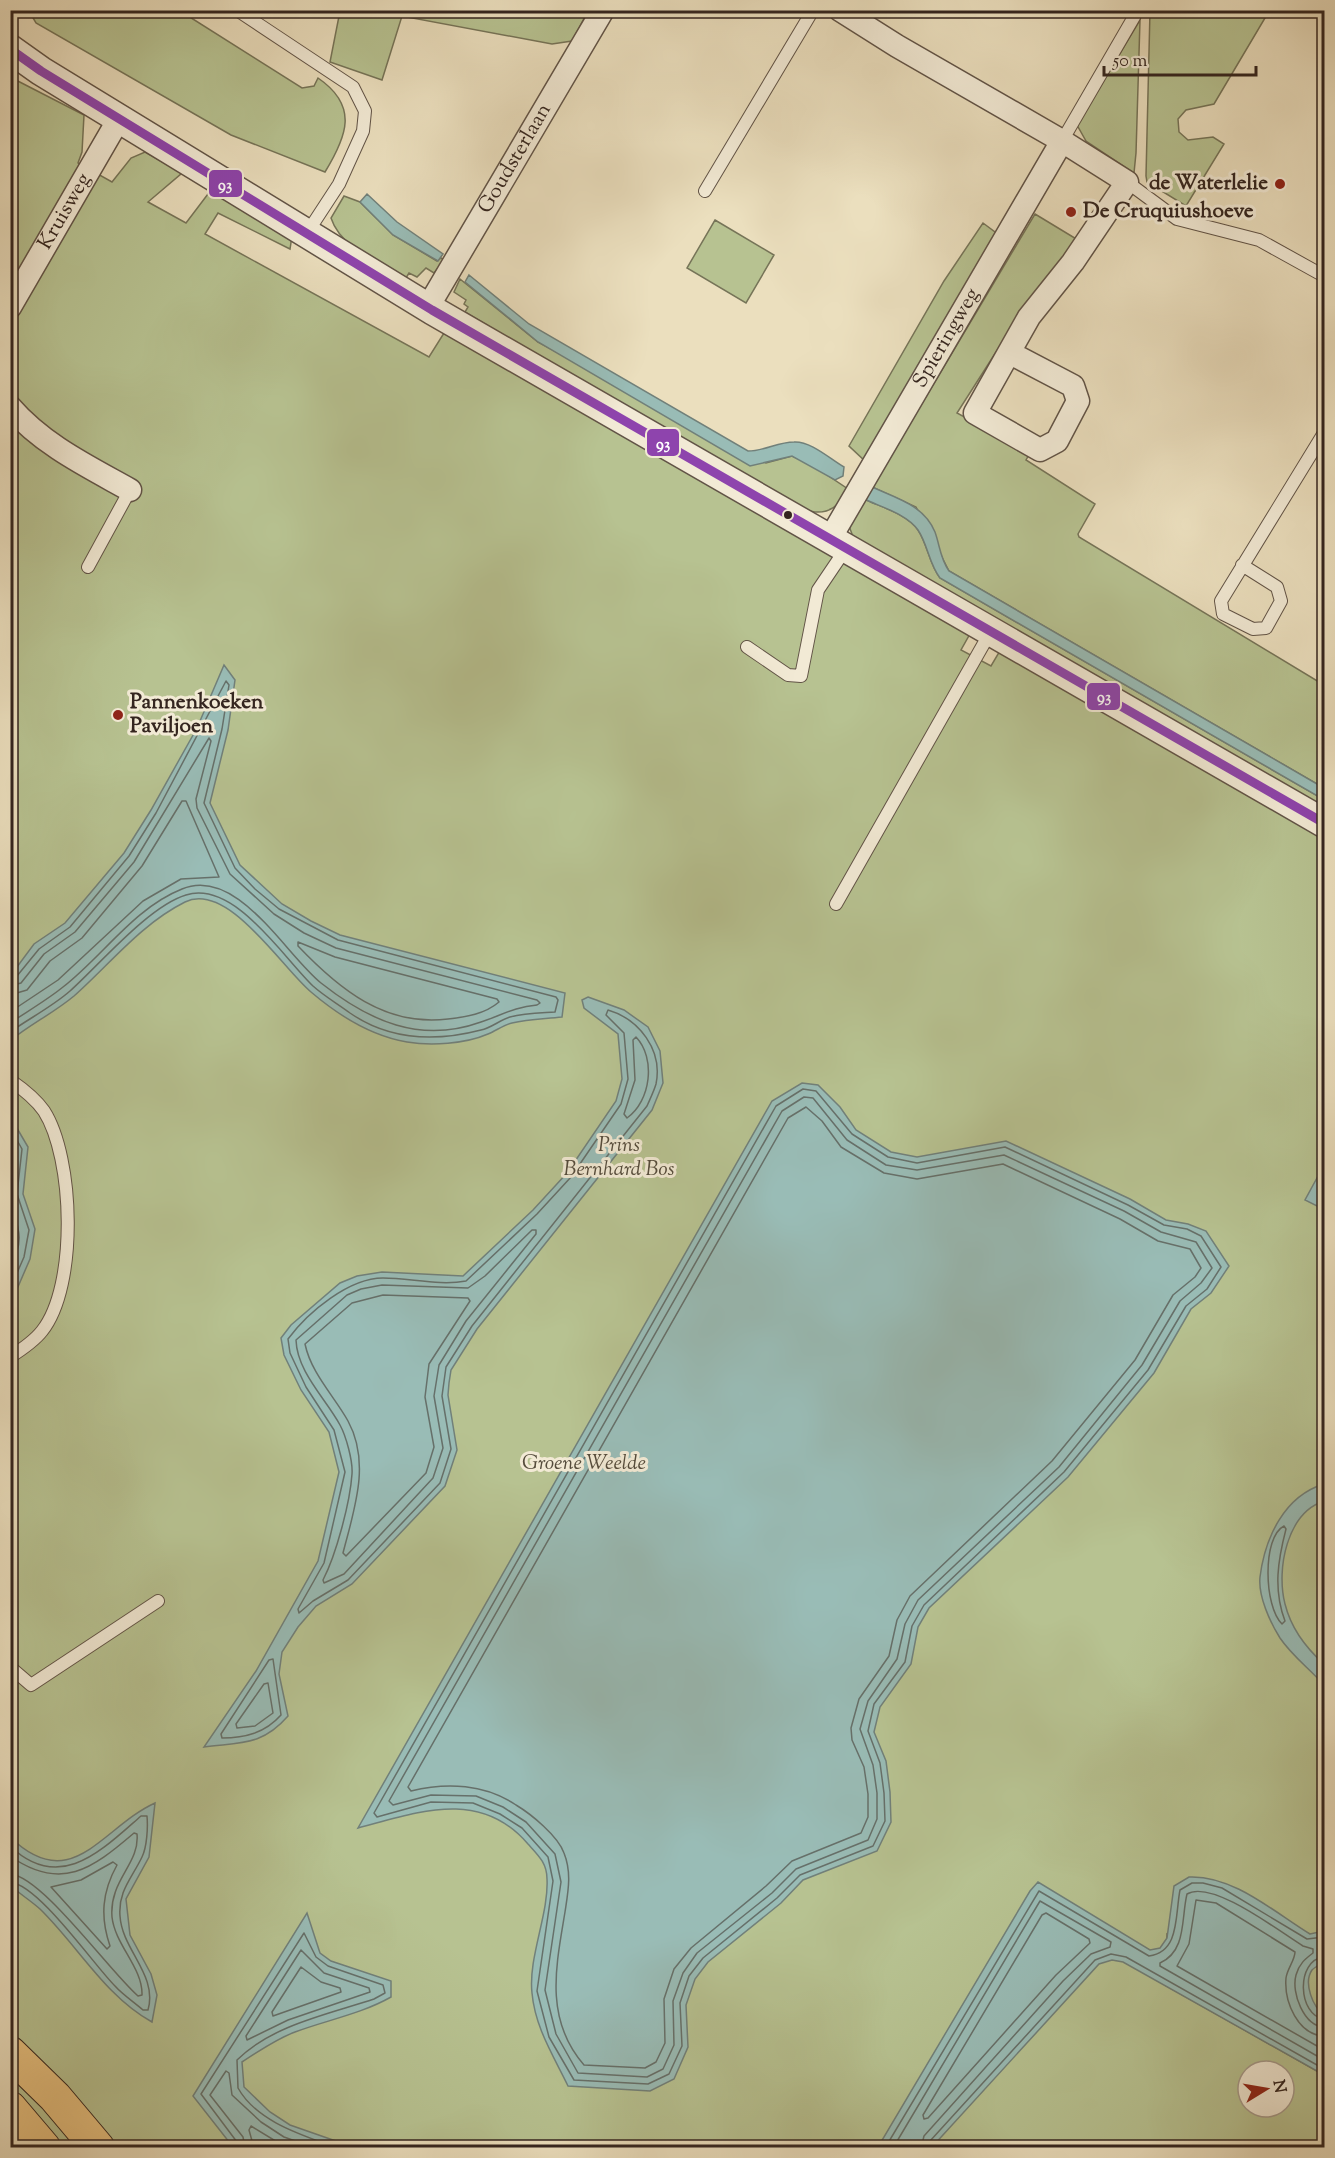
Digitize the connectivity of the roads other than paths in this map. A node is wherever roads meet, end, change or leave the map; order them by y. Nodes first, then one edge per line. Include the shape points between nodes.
1 (237, 10) edge
2 (603, 10) edge
3 (813, 10) edge
4 (840, 10) edge
5 (1138, 10) edge
6 (10, 49) edge
7 (10, 62) edge
8 (41, 71) junction
9 (120, 117) junction
10 (1062, 141) junction
11 (1127, 182) junction
12 (705, 191) dead end
13 (307, 233) junction
14 (1324, 276) edge
15 (10, 307) edge
16 (428, 307) junction
17 (1010, 353) junction
18 (10, 407) edge
19 (1324, 433) edge
20 (130, 490) joint
21 (839, 542) junction
22 (1242, 566) junction
23 (88, 567) dead end
24 (991, 631) junction
25 (747, 647) dead end
26 (1324, 823) edge
27 (836, 904) dead end
28 (10, 1080) edge
29 (10, 1357) edge
30 (158, 1601) dead end
31 (10, 1666) edge
32 (10, 2053) edge
33 (10, 2108) edge
34 (44, 2148) edge
35 (98, 2148) edge

1 - 13 lane via 353,87 365,111 363,131 339,184
2 - 16 street, Goudsterlaan
3 - 12 lane
4 - 10 street
5 - 10 lane, Spieringweg
6 - 8 street
7 - 8 street
8 - 9 street
9 - 13 street
9 - 15 street, Kruisweg
10 - 11 street
10 - 21 street, Spieringweg
11 - 14 lane via 1177,219 1259,240
11 - 17 street via 1073,262 1029,317
13 - 16 street
16 - 21 street
17 - 17 street via 975,413 1041,450 1057,441 1078,400 1072,387
18 - 20 street via 54,447
19 - 22 lane
20 - 23 lane
21 - 24 street
21 - 25 lane via 818,590 801,676 788,675
22 - 22 lane via 1221,601 1223,614 1253,629 1266,628 1281,601 1277,586
24 - 26 street
24 - 27 lane
28 - 29 lane via 44,1111 54,1131 68,1223 67,1258 49,1320 41,1332
30 - 31 lane via 31,1685
32 - 35 highway via 55,2097
33 - 34 highway

